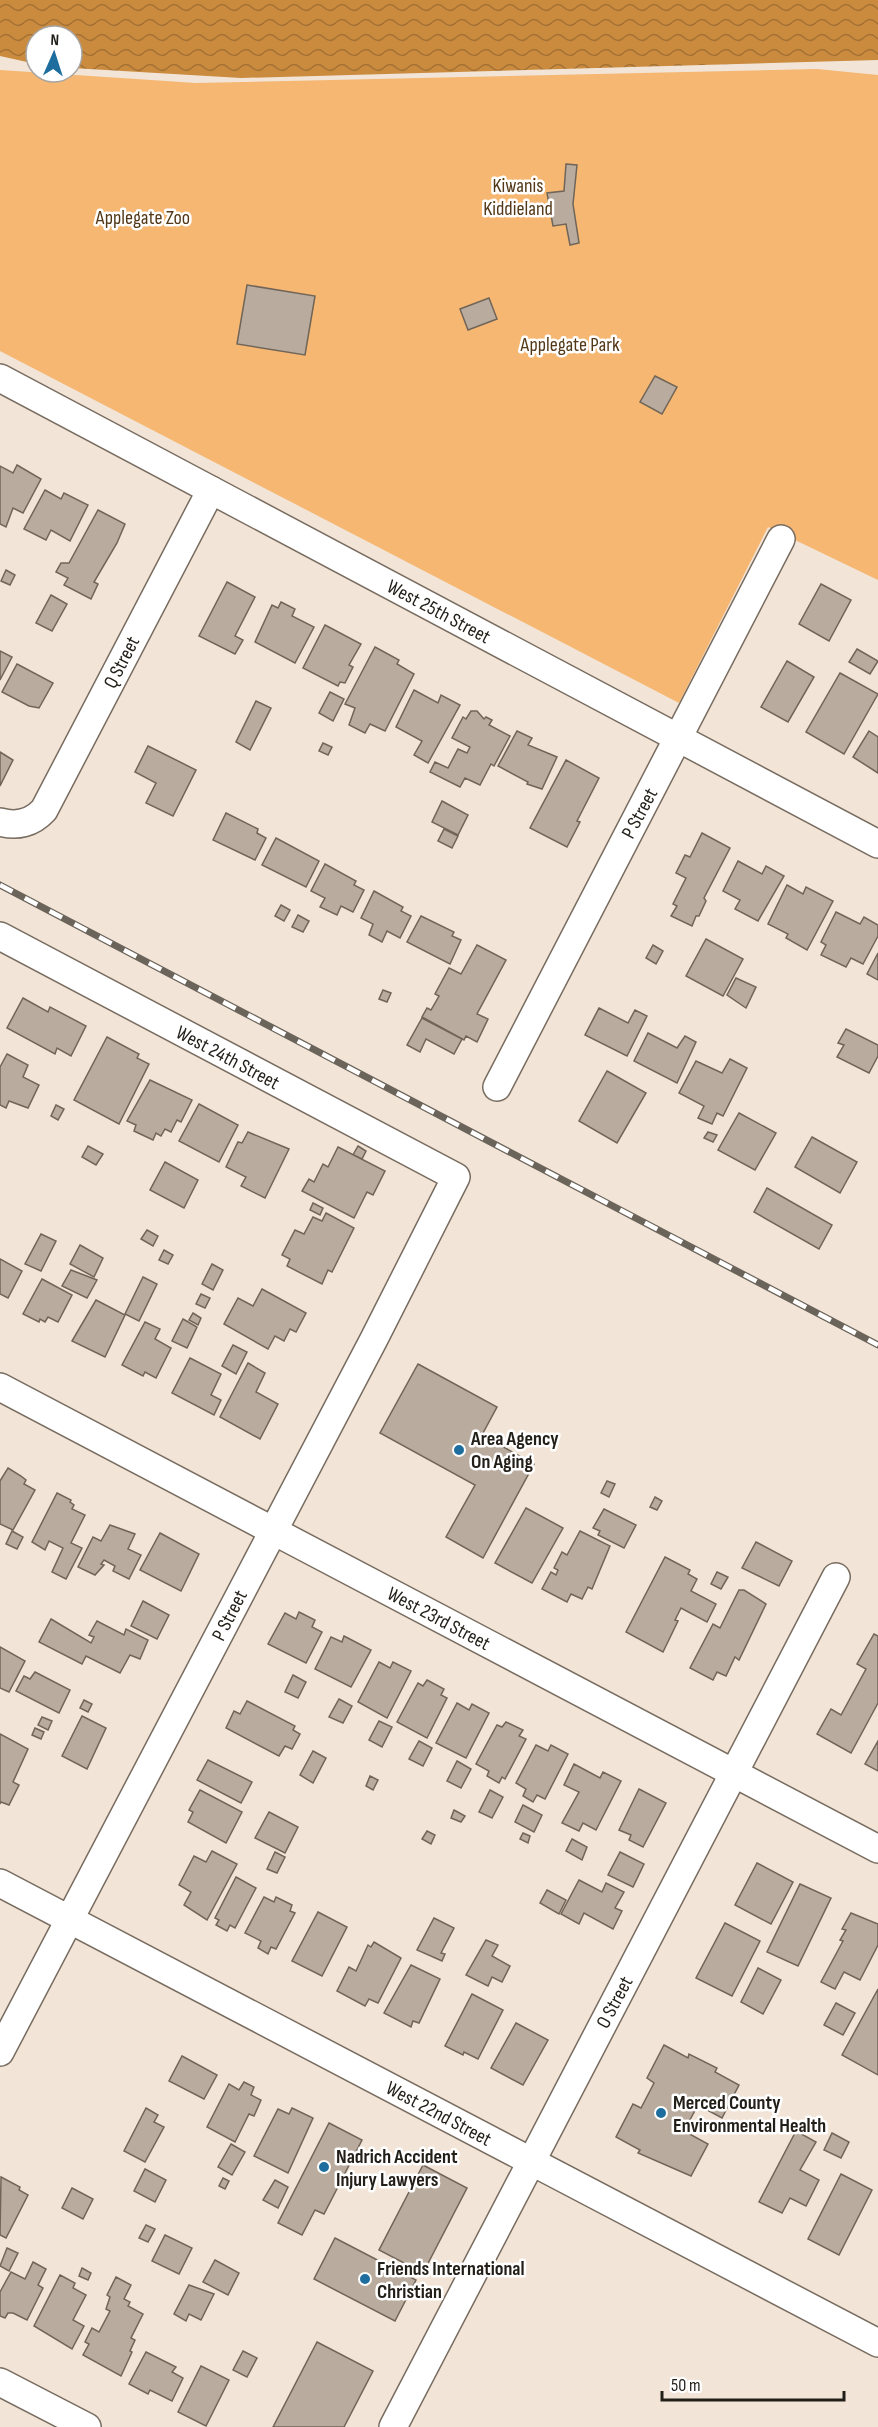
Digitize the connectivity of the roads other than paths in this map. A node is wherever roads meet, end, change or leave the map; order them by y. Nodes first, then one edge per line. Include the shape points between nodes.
1 (0, 378) edge
2 (211, 490) junction
3 (781, 539) dead end
4 (678, 738) junction
5 (11, 823) edge
6 (878, 844) edge
7 (0, 936) edge
8 (497, 1087) dead end
9 (456, 1177) joint
10 (0, 1386) edge
11 (272, 1530) junction
12 (836, 1576) dead end
13 (734, 1773) junction
14 (878, 1849) edge
15 (0, 1883) edge
16 (70, 1920) junction
17 (0, 2052) edge
18 (531, 2161) junction
19 (878, 2343) edge
20 (0, 2382) edge
21 (87, 2427) edge
22 (393, 2427) edge

1 - 2 street, West 25th Street
2 - 4 street, West 25th Street
2 - 5 street, Q Street via 44,810 34,819
3 - 4 street, P Street
4 - 6 street, West 25th Street
4 - 8 street, P Street
7 - 9 street, West 24th Street
9 - 11 street, P Street
10 - 11 street, West 23rd Street
11 - 13 street, West 23rd Street
11 - 16 street, P Street
12 - 13 street, O Street
13 - 14 street, West 23rd Street
13 - 18 street, O Street
15 - 16 street, West 22nd Street
16 - 17 street, P Street
16 - 18 street, West 22nd Street
18 - 19 street, West 22nd Street
18 - 22 street, O Street
20 - 21 street

